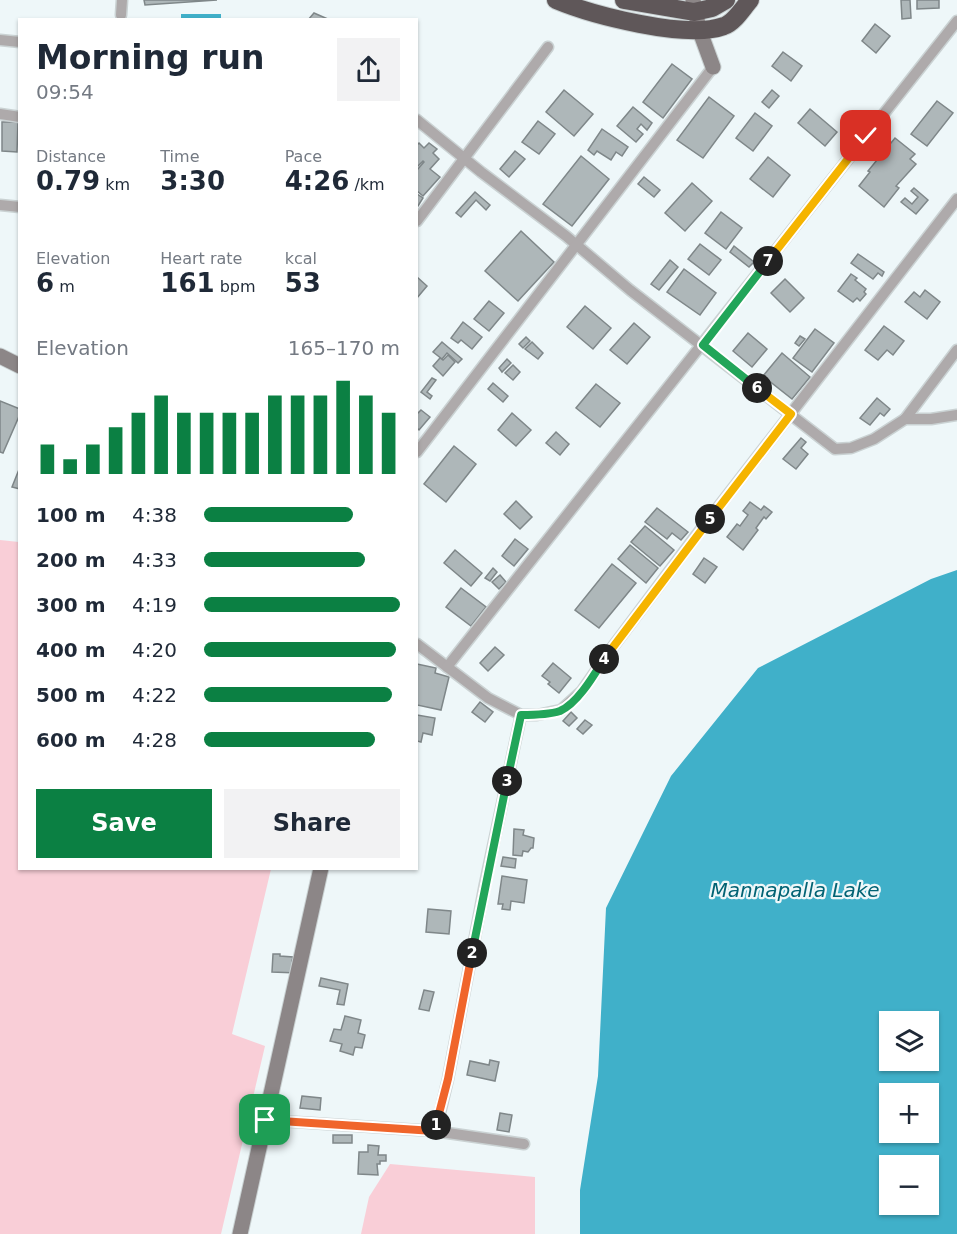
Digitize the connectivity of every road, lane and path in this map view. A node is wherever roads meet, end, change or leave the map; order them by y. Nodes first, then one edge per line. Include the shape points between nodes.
1 (122, 0) edge
2 (556, 0) edge
3 (624, 0) edge
4 (750, 0) edge
5 (707, 11) edge
6 (122, 15) dead end
7 (957, 21) edge
8 (0, 40) edge
9 (18, 42) edge
10 (548, 47) dead end
11 (713, 67) joint
12 (0, 114) edge
13 (18, 117) edge
14 (418, 121) edge
15 (464, 159) junction
16 (957, 199) edge
17 (0, 205) edge
18 (18, 207) edge
19 (418, 220) edge
20 (575, 244) junction
21 (703, 345) junction
22 (957, 350) edge
23 (0, 356) edge
24 (18, 365) edge
25 (791, 414) junction
26 (957, 415) edge
27 (905, 418) junction
28 (418, 451) edge
29 (418, 645) edge
30 (447, 667) junction
31 (521, 715) junction
32 (321, 870) edge
33 (265, 1120) junction
34 (434, 1131) junction
35 (524, 1144) dead end
36 (240, 1234) edge

1 - 6 street
2 - 5 highway via 597,14 688,31
3 - 5 highway
4 - 5 highway via 725,26
5 - 11 street
7 - 21 street
8 - 9 street
10 - 15 street
11 - 20 street
12 - 13 street
14 - 15 street
15 - 19 street
15 - 20 street
16 - 25 street
17 - 18 street
20 - 21 street
20 - 28 street
21 - 25 street
21 - 30 street
22 - 27 street
23 - 24 street
25 - 27 street via 835,449 851,448 874,439
25 - 31 street via 582,691 561,710
26 - 27 street
29 - 30 street
30 - 31 street via 488,698
31 - 34 street via 448,1079
32 - 33 street
33 - 34 street
33 - 36 street
34 - 35 street

